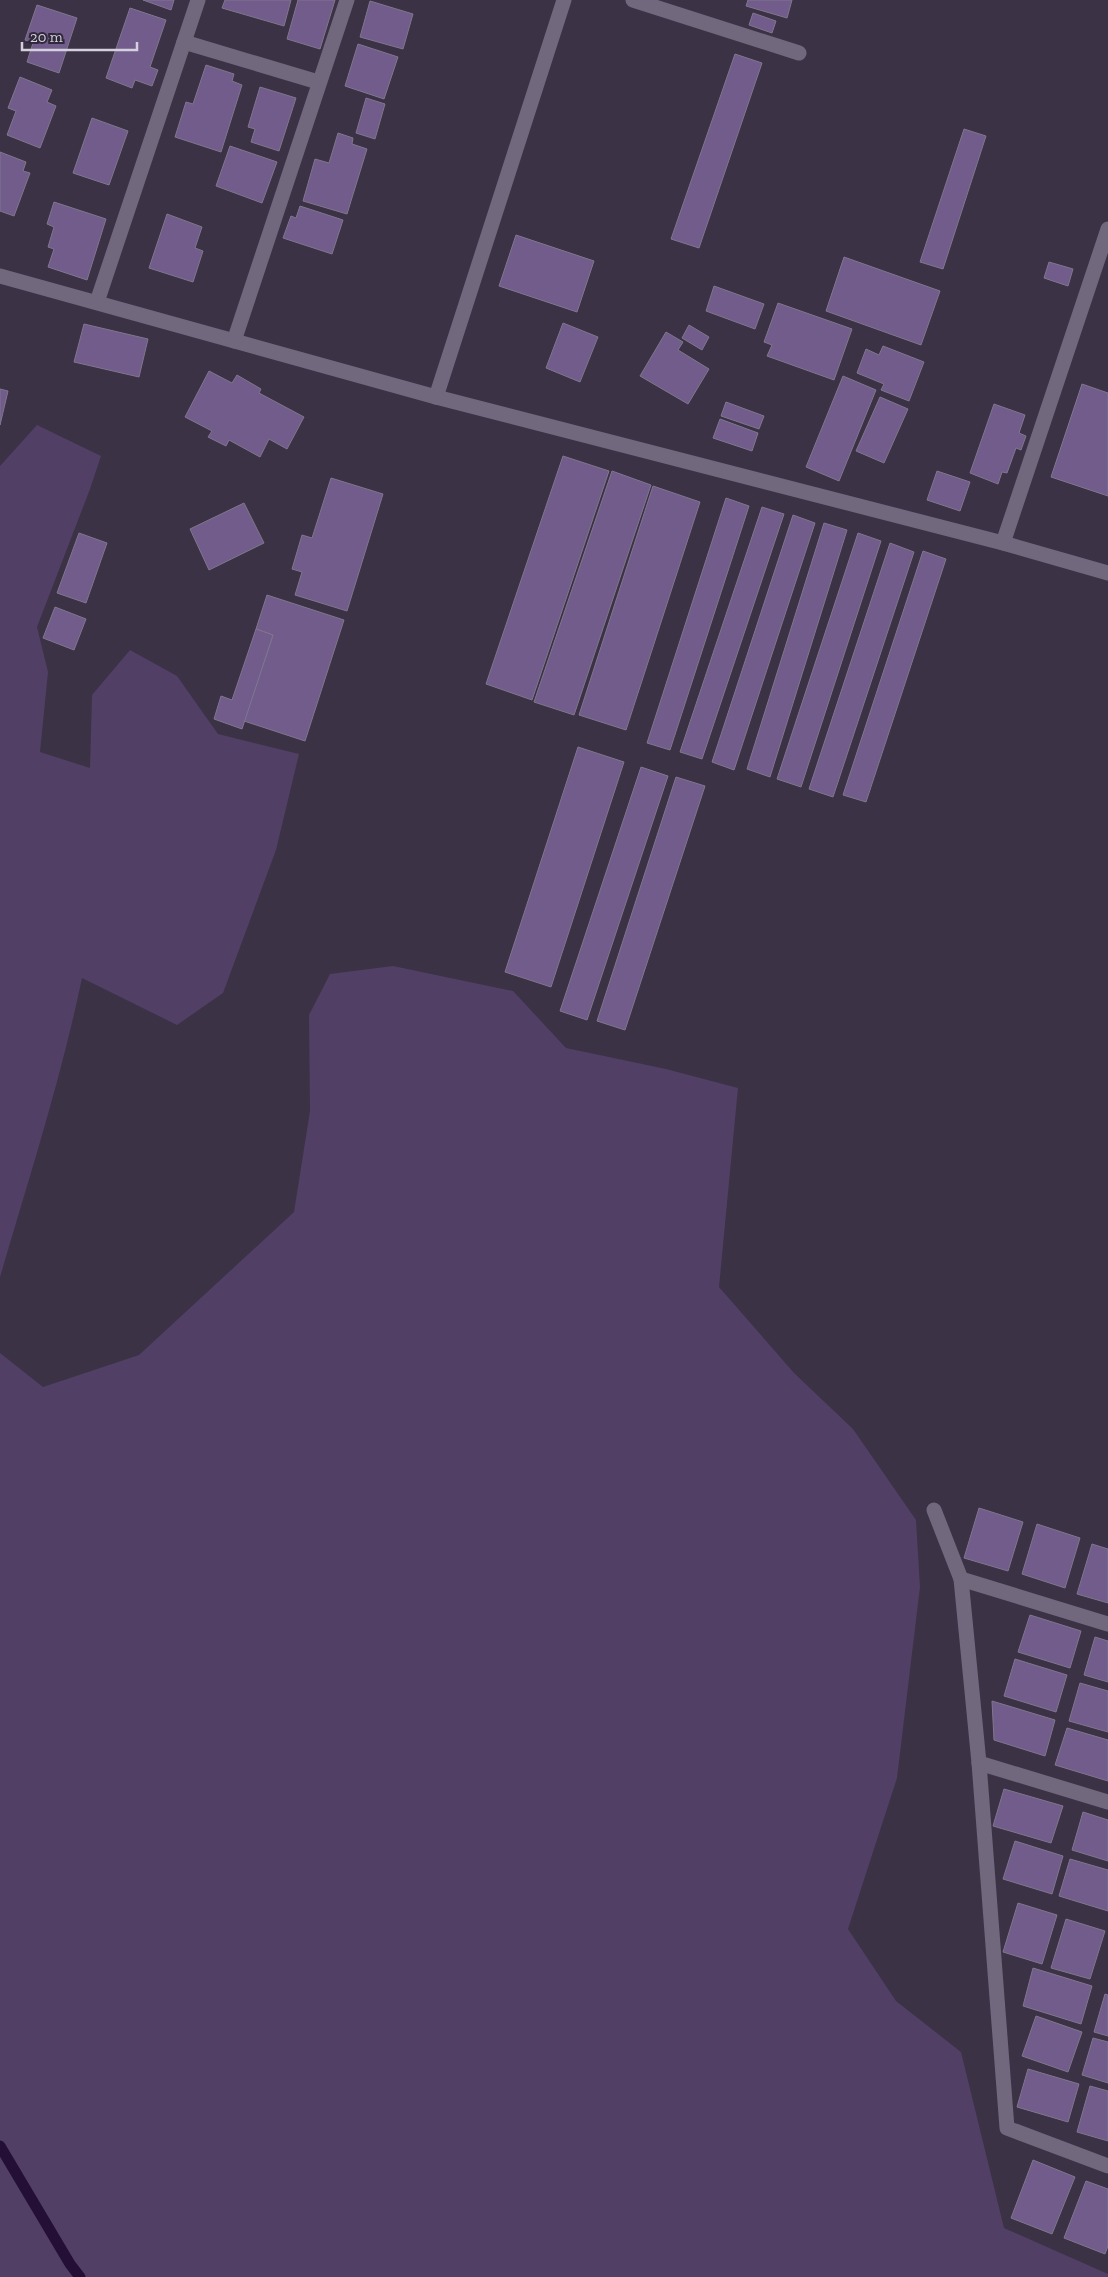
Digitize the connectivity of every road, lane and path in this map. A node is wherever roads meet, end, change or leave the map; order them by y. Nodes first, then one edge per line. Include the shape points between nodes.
1 (198, 0) edge
2 (346, 0) edge
3 (564, 0) edge
4 (633, 0) edge
5 (184, 42) junction
6 (799, 53) dead end
7 (318, 82) junction
8 (1108, 229) edge
9 (0, 276) edge
10 (97, 302) junction
11 (234, 341) junction
12 (436, 396) junction
13 (1003, 543) junction
14 (1108, 573) edge
15 (934, 1510) dead end
16 (961, 1579) junction
17 (1108, 1624) edge
18 (979, 1763) junction
19 (1108, 1802) edge
20 (1108, 2166) edge

1 - 5 street
2 - 7 street
3 - 12 street
4 - 6 street
5 - 7 street
5 - 10 street
7 - 11 street
8 - 13 street
9 - 10 street
10 - 11 street
11 - 12 street
12 - 13 street
13 - 14 street
15 - 16 street
16 - 17 street
16 - 18 street
18 - 19 street
18 - 20 street via 1007,2128

